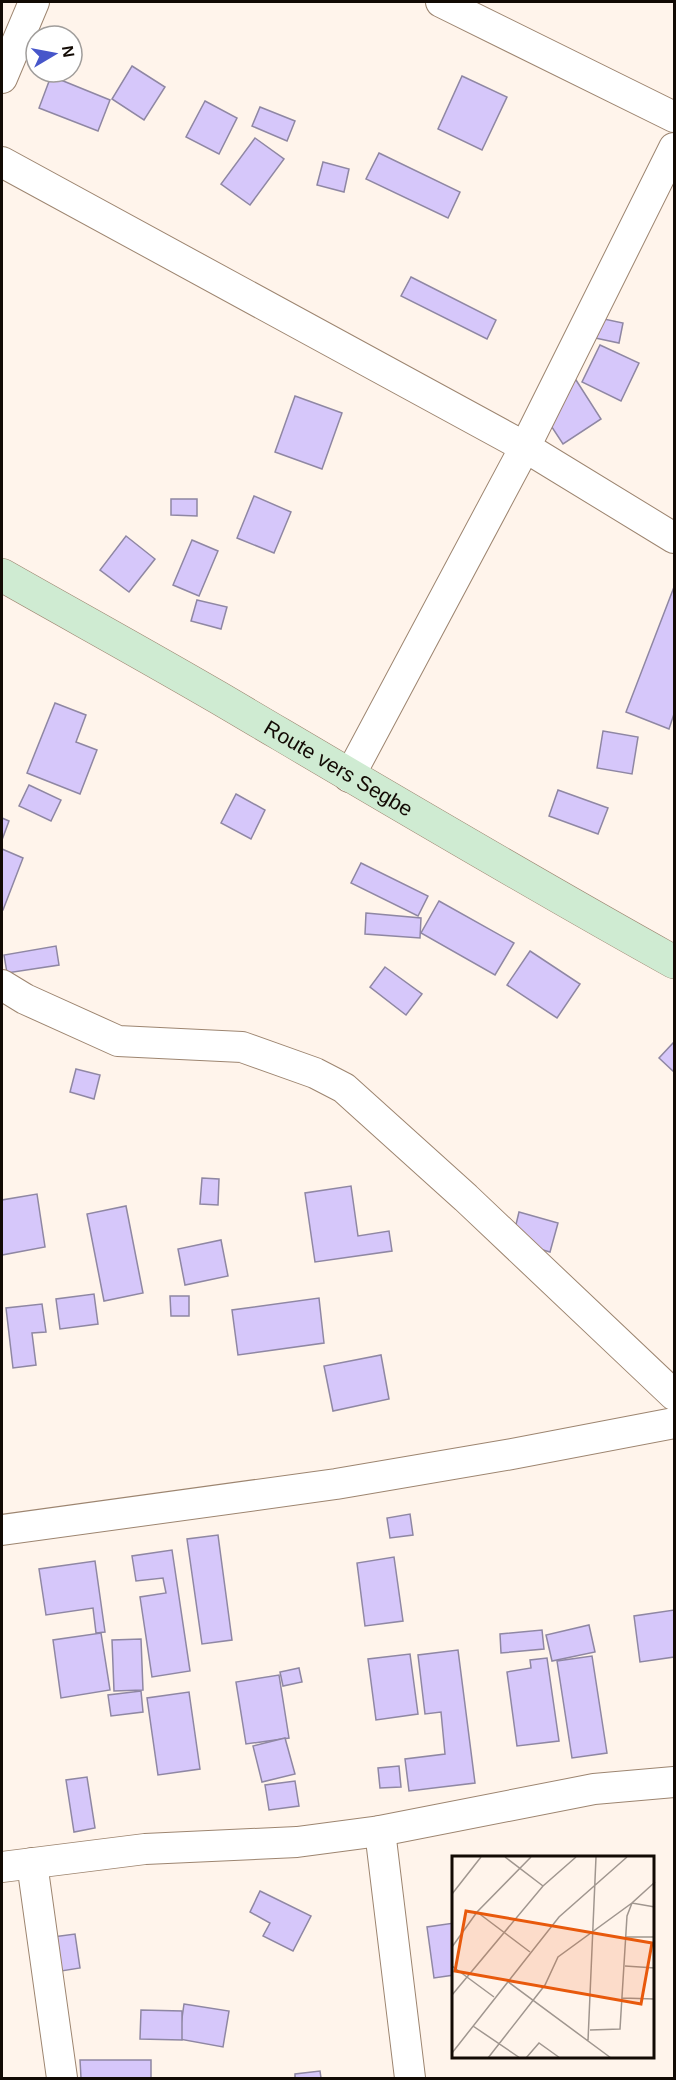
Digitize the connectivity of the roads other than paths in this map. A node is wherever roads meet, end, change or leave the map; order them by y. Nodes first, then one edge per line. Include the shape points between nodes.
1 (34, 2) edge
2 (441, 2) edge
3 (2, 78) edge
4 (675, 117) edge
5 (675, 148) edge
6 (2, 162) edge
7 (525, 447) junction
8 (675, 538) edge
9 (2, 575) edge
10 (349, 777) junction
11 (675, 962) edge
12 (2, 985) edge
13 (675, 1395) edge
14 (675, 1423) edge
15 (2, 1530) edge
16 (675, 1782) edge
17 (380, 1831) junction
18 (32, 1863) junction
19 (2, 1867) edge
20 (62, 2079) edge
21 (410, 2079) edge

1 - 3 street
2 - 4 street
5 - 7 street
6 - 7 street
7 - 8 street
7 - 10 street
9 - 10 main road, Route vers Segbe
10 - 11 main road, Route vers Segbe
12 - 13 street via 118,1041 242,1047 315,1073 344,1088
14 - 15 street via 336,1484
16 - 17 street via 594,1789
17 - 18 street via 297,1842 146,1849
17 - 21 street
18 - 19 street
18 - 20 street

